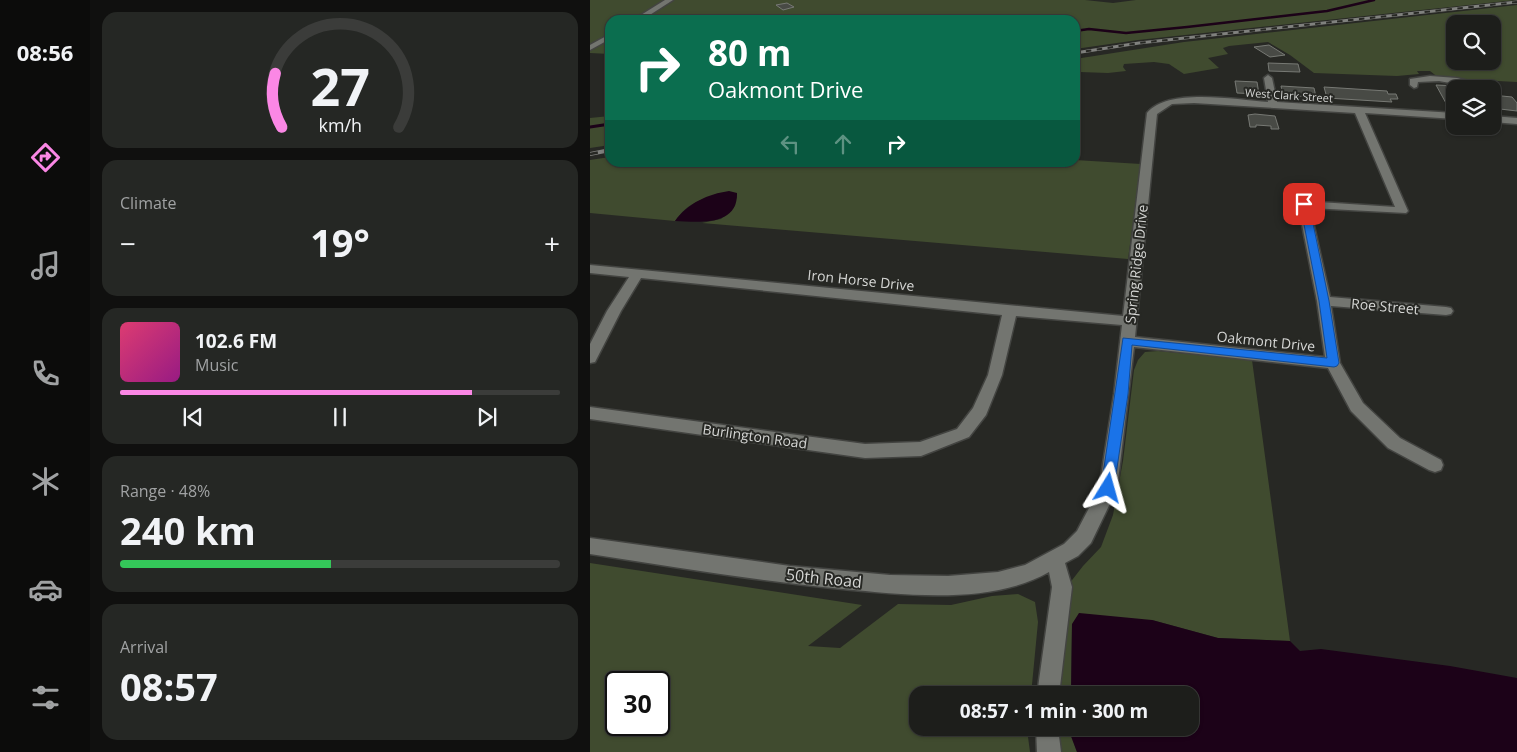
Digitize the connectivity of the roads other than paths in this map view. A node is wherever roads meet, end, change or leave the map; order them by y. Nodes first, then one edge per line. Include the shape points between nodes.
1 (670, 0) edge
2 (645, 15) edge
3 (605, 39) edge
4 (590, 48) edge
5 (1268, 78) dead end
6 (1446, 80) edge
7 (1414, 84) dead end
8 (1273, 105) junction
9 (1359, 111) junction
10 (1446, 116) edge
11 (1501, 120) edge
12 (1517, 121) edge
13 (1149, 140) joint
14 (590, 269) edge
15 (638, 274) junction
16 (1324, 301) junction
17 (1010, 311) junction
18 (1446, 311) dead end
19 (1130, 321) junction
20 (1127, 341) junction
21 (590, 358) edge
22 (1334, 363) junction
23 (590, 413) edge
24 (1436, 465) dead end
25 (590, 546) edge
26 (1055, 560) junction
27 (1049, 686) edge
28 (1048, 736) edge
29 (1049, 752) edge

1 - 2 street
3 - 4 street
5 - 8 street
6 - 7 street via 1429,79 1413,81
8 - 9 street, West Clark Street
8 - 13 street, West Clark Street via 1194,100 1167,102 1152,113
9 - 10 street, West Clark Street
9 - 16 street, Oakmont Drive via 1402,211 1304,204
11 - 12 street
13 - 19 street, Spring Ridge Drive
14 - 15 street, Iron Horse Drive
15 - 17 street, Iron Horse Drive
15 - 21 street
16 - 18 street, Roe Street
16 - 22 street, Oakmont Drive
17 - 19 street, Iron Horse Drive
17 - 23 street, Burlington Road via 995,375 980,410 963,433 921,449 865,451
19 - 20 street, Spring Ridge Drive
20 - 22 street, Oakmont Drive
20 - 26 street, Spring Ridge Drive via 1108,488 1084,537
22 - 24 street via 1356,407 1394,442
25 - 26 street, 50th Road via 790,575 948,586 998,581 1029,573
26 - 27 street via 1062,587
28 - 29 street

